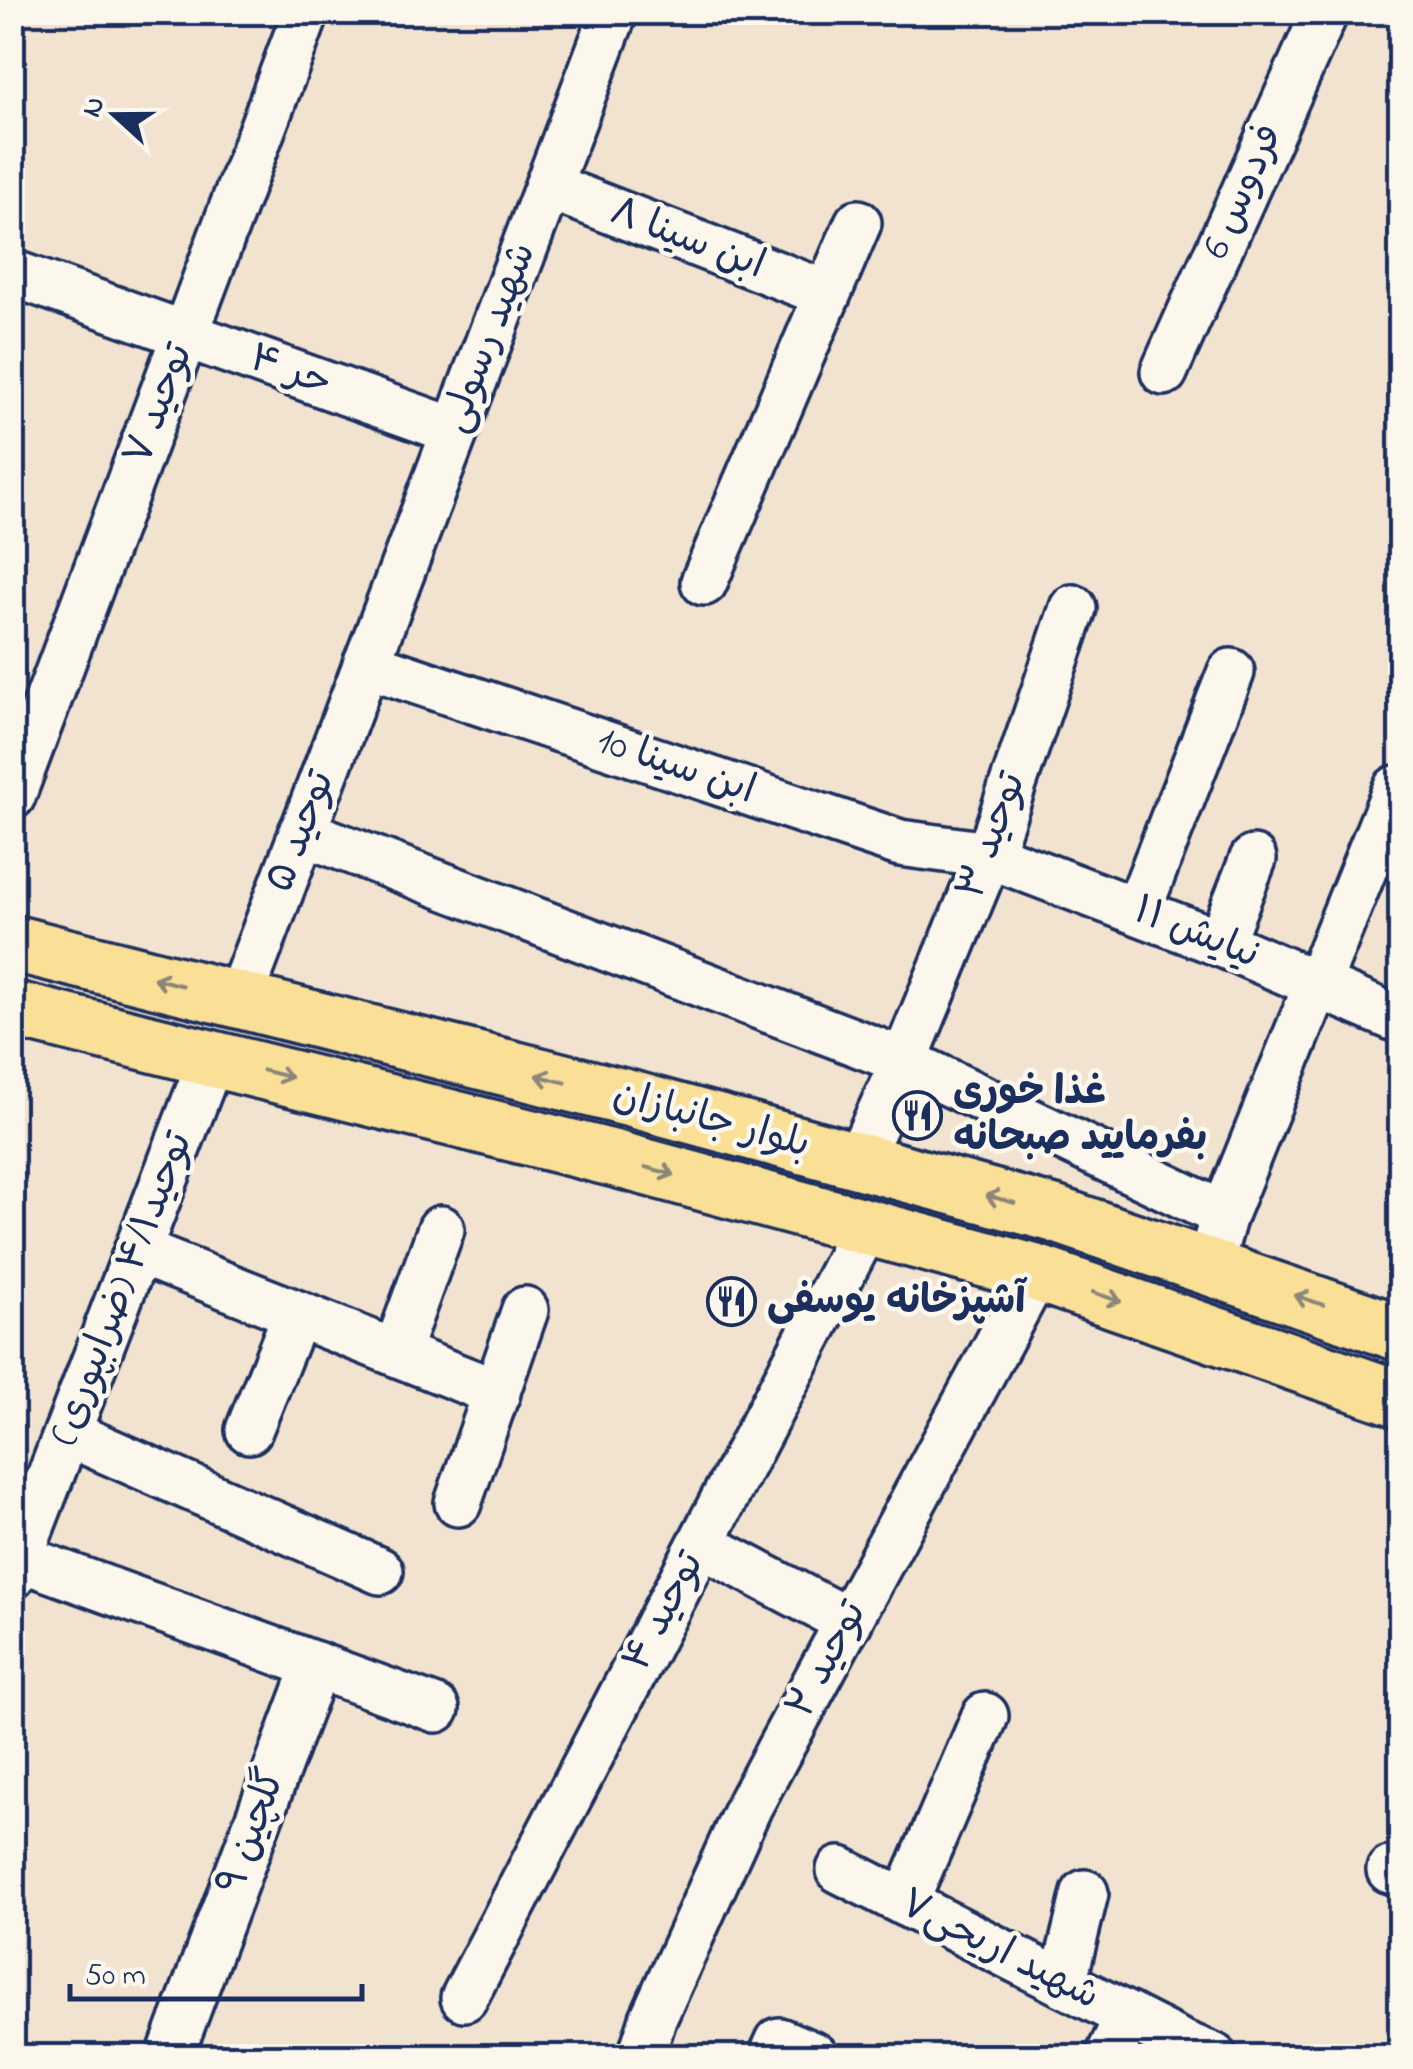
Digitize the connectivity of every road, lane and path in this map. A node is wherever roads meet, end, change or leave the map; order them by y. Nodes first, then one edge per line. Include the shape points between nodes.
1 (306, 12) edge
2 (614, 12) edge
3 (1325, 12) edge
4 (548, 186) junction
5 (858, 222) dead end
6 (12, 272) edge
7 (827, 294) junction
8 (186, 335) junction
9 (1164, 372) dead end
10 (455, 431) junction
11 (704, 582) dead end
12 (1072, 608) dead end
13 (366, 664) junction
14 (1232, 672) dead end
15 (1396, 789) dead end
16 (12, 796) edge
17 (302, 832) junction
18 (989, 855) junction
19 (1253, 859) dead end
20 (1138, 910) junction
21 (1220, 942) junction
22 (12, 943) edge
23 (1317, 982) junction
24 (238, 1000) junction
25 (12, 1009) edge
26 (1400, 1020) edge
27 (212, 1057) junction
28 (904, 1062) junction
29 (858, 1161) junction
30 (1224, 1215) junction
31 (866, 1227) junction
32 (441, 1229) dead end
33 (138, 1252) junction
34 (1209, 1266) junction
35 (1036, 1273) junction
36 (526, 1310) dead end
37 (296, 1314) junction
38 (1400, 1333) edge
39 (396, 1353) junction
40 (497, 1393) junction
41 (1400, 1398) edge
42 (249, 1430) dead end
43 (44, 1458) edge
44 (458, 1503) dead end
45 (701, 1544) junction
46 (16, 1567) edge
47 (380, 1571) dead end
48 (848, 1622) junction
49 (316, 1665) junction
50 (436, 1709) dead end
51 (985, 1716) dead end
52 (840, 1870) dead end
53 (1085, 1893) dead end
54 (906, 1903) junction
55 (1062, 1983) junction
56 (464, 1998) dead end
57 (1128, 2016) junction
58 (170, 2056) edge
59 (641, 2056) edge
60 (772, 2056) edge
61 (815, 2056) edge
62 (1109, 2056) edge
63 (1214, 2056) edge

1 - 8 street, توحید ۷
2 - 4 street, شهید رسولی
3 - 9 street, فردوس 6
4 - 7 street, ابن سینا ۸
4 - 10 street, شهید رسولی
5 - 7 street
6 - 8 street, حر ۴
7 - 11 street
8 - 10 street, حر ۴
8 - 16 street, توحید ۷
10 - 13 street, شهید رسولی
12 - 18 street, توحید ۳
13 - 17 street, توحید ۵
13 - 18 street, ابن سینا 10 via 900,843
14 - 20 street
15 - 23 street
17 - 24 street, توحید ۵
17 - 28 street
18 - 20 street, نیایش ۱۱
18 - 28 street, توحید ۳
19 - 21 street
20 - 21 street, نیایش ۱۱
21 - 23 street, نیایش ۱۱
24 -> 22 highway, بلوار جانبازان
23 - 26 street, نیایش ۱۱
23 - 30 street
29 -> 24 highway, بلوار جانبازان
25 - 27 highway, بلوار جانبازان
27 -> 31 highway, بلوار جانبازان
27 - 33 street, توحید۴/۱ (ضرابپوری)
28 - 29 street, توحید ۳
28 - 30 street
34 -> 29 highway, بلوار جانبازان via 1054,1214
30 - 34 street
31 - 35 highway, بلوار جانبازان
31 - 45 street, توحید ۴
32 - 39 street
33 - 37 street
33 - 43 street, توحید۴/۱ (ضرابپوری)
38 -> 34 highway, بلوار جانبازان
35 -> 41 highway, بلوار جانبازان
35 - 48 street, توحید ۲
36 - 40 street
37 - 39 street
37 - 42 street
39 - 40 street
40 - 44 street
43 - 46 street, توحید۴/۱ (ضرابپوری)
43 - 47 street
45 - 48 street
45 - 56 street, توحید ۴
46 - 49 street
48 - 59 street, توحید ۲ via 750,1806
49 - 50 street
49 - 58 street, گلچین ۹
51 - 54 street
52 - 54 street, شهید اریحی۷
53 - 55 street
54 - 55 street, شهید اریحی۷
55 - 57 street, شهید اریحی۷
57 - 62 street
57 - 63 street, شهید اریحی۷
60 - 61 street via 779,2041

